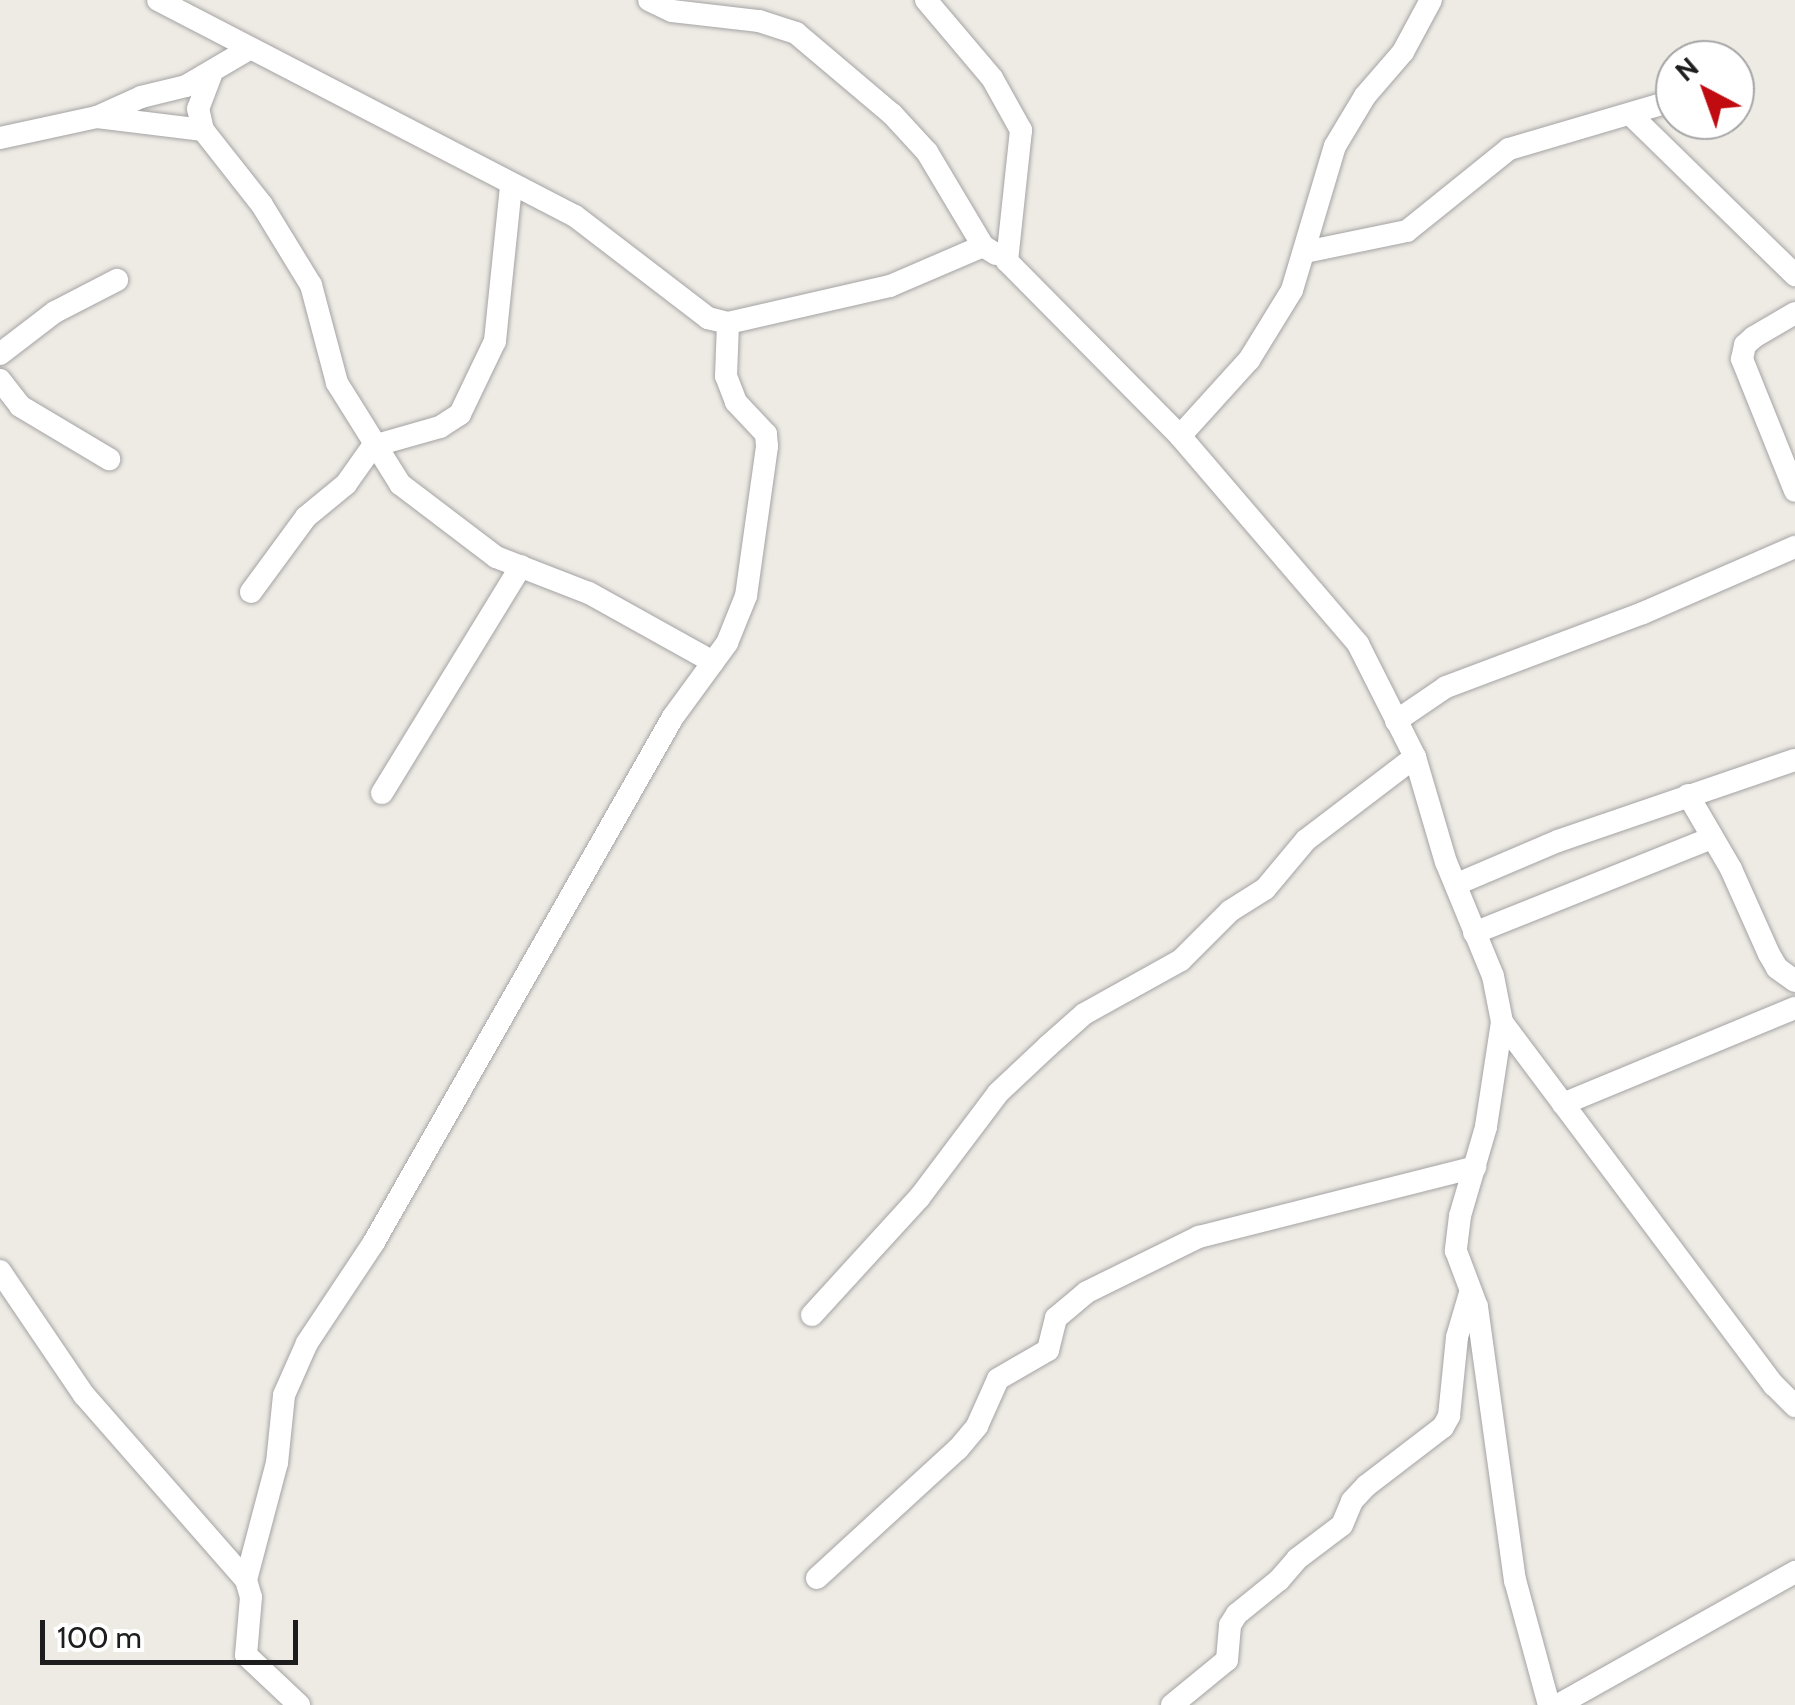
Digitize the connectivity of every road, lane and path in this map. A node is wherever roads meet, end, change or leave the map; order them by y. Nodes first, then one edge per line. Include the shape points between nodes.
1 (158, 0) edge
2 (650, 0) edge
3 (926, 0) edge
4 (1431, 0) edge
5 (249, 49) junction
6 (211, 75) junction
7 (1655, 106) edge
8 (1630, 114) junction
9 (96, 116) junction
10 (203, 130) junction
11 (0, 138) edge
12 (510, 185) junction
13 (983, 246) junction
14 (1305, 252) junction
15 (1007, 261) junction
16 (1795, 274) edge
17 (117, 280) dead end
18 (1795, 313) edge
19 (728, 323) junction
20 (0, 354) edge
21 (0, 380) edge
22 (1180, 436) junction
23 (373, 446) junction
24 (109, 459) dead end
25 (1795, 491) edge
26 (1795, 547) edge
27 (521, 566) junction
28 (251, 592) dead end
29 (713, 662) junction
30 (1396, 722) junction
31 (1415, 757) junction
32 (1795, 760) edge
33 (382, 793) dead end
34 (1688, 795) junction
35 (1712, 838) junction
36 (1457, 884) junction
37 (1474, 933) junction
38 (1795, 981) edge
39 (1795, 1008) edge
40 (1502, 1022) junction
41 (1563, 1104) junction
42 (1474, 1168) junction
43 (0, 1271) edge
44 (1470, 1293) junction
45 (812, 1316) dead end
46 (1795, 1406) edge
47 (1795, 1572) edge
48 (816, 1578) dead end
49 (246, 1580) junction
50 (299, 1705) edge
51 (1172, 1705) edge
52 (1549, 1705) edge
53 (1558, 1705) edge

1 - 5 street
2 - 13 street via 672,11 796,32 927,152
3 - 15 street via 992,78 1021,130
4 - 14 street via 1403,52 1345,124
5 - 6 street
5 - 12 street
6 - 9 street
6 - 10 street via 198,108
7 - 8 street
8 - 14 street via 1509,149 1408,231
8 - 16 street
9 - 10 street
9 - 11 street
10 - 23 street via 262,206 310,285 338,384
12 - 19 street via 574,216 708,318
12 - 23 street via 495,341 460,414 440,427
13 - 15 street
13 - 19 street via 890,286
14 - 22 street via 1292,290 1249,360
15 - 22 street
17 - 20 street via 55,312
18 - 25 street via 1754,336 1742,359
19 - 29 street via 726,376 736,402 766,434 767,446 746,596
21 - 24 street via 20,406
22 - 30 street via 1358,644
23 - 27 street via 400,484 496,557
23 - 28 street via 346,484 306,517
26 - 30 street via 1643,614 1446,687
27 - 29 street via 590,592
27 - 33 street
29 - 49 street via 674,717 374,1242 307,1343 284,1395 277,1463
30 - 31 street
31 - 36 street
31 - 45 street via 1306,840 1265,889 1230,911 1181,960 1084,1014 1048,1046 998,1093 919,1198
32 - 34 street
34 - 35 street
34 - 36 street
35 - 37 street
35 - 38 street via 1769,954
36 - 37 street
37 - 40 street via 1494,976
39 - 41 street
40 - 41 street
40 - 42 street
41 - 46 street
42 - 44 street via 1456,1251
42 - 48 street via 1199,1237 1087,1292 1056,1318 1048,1350 998,1379 977,1426 958,1449
43 - 49 street via 84,1395
44 - 51 street via 1443,1427 1366,1486 1342,1525 1237,1614 1226,1660
44 - 52 street via 1486,1358 1515,1580
47 - 53 street
49 - 50 street via 246,1656

